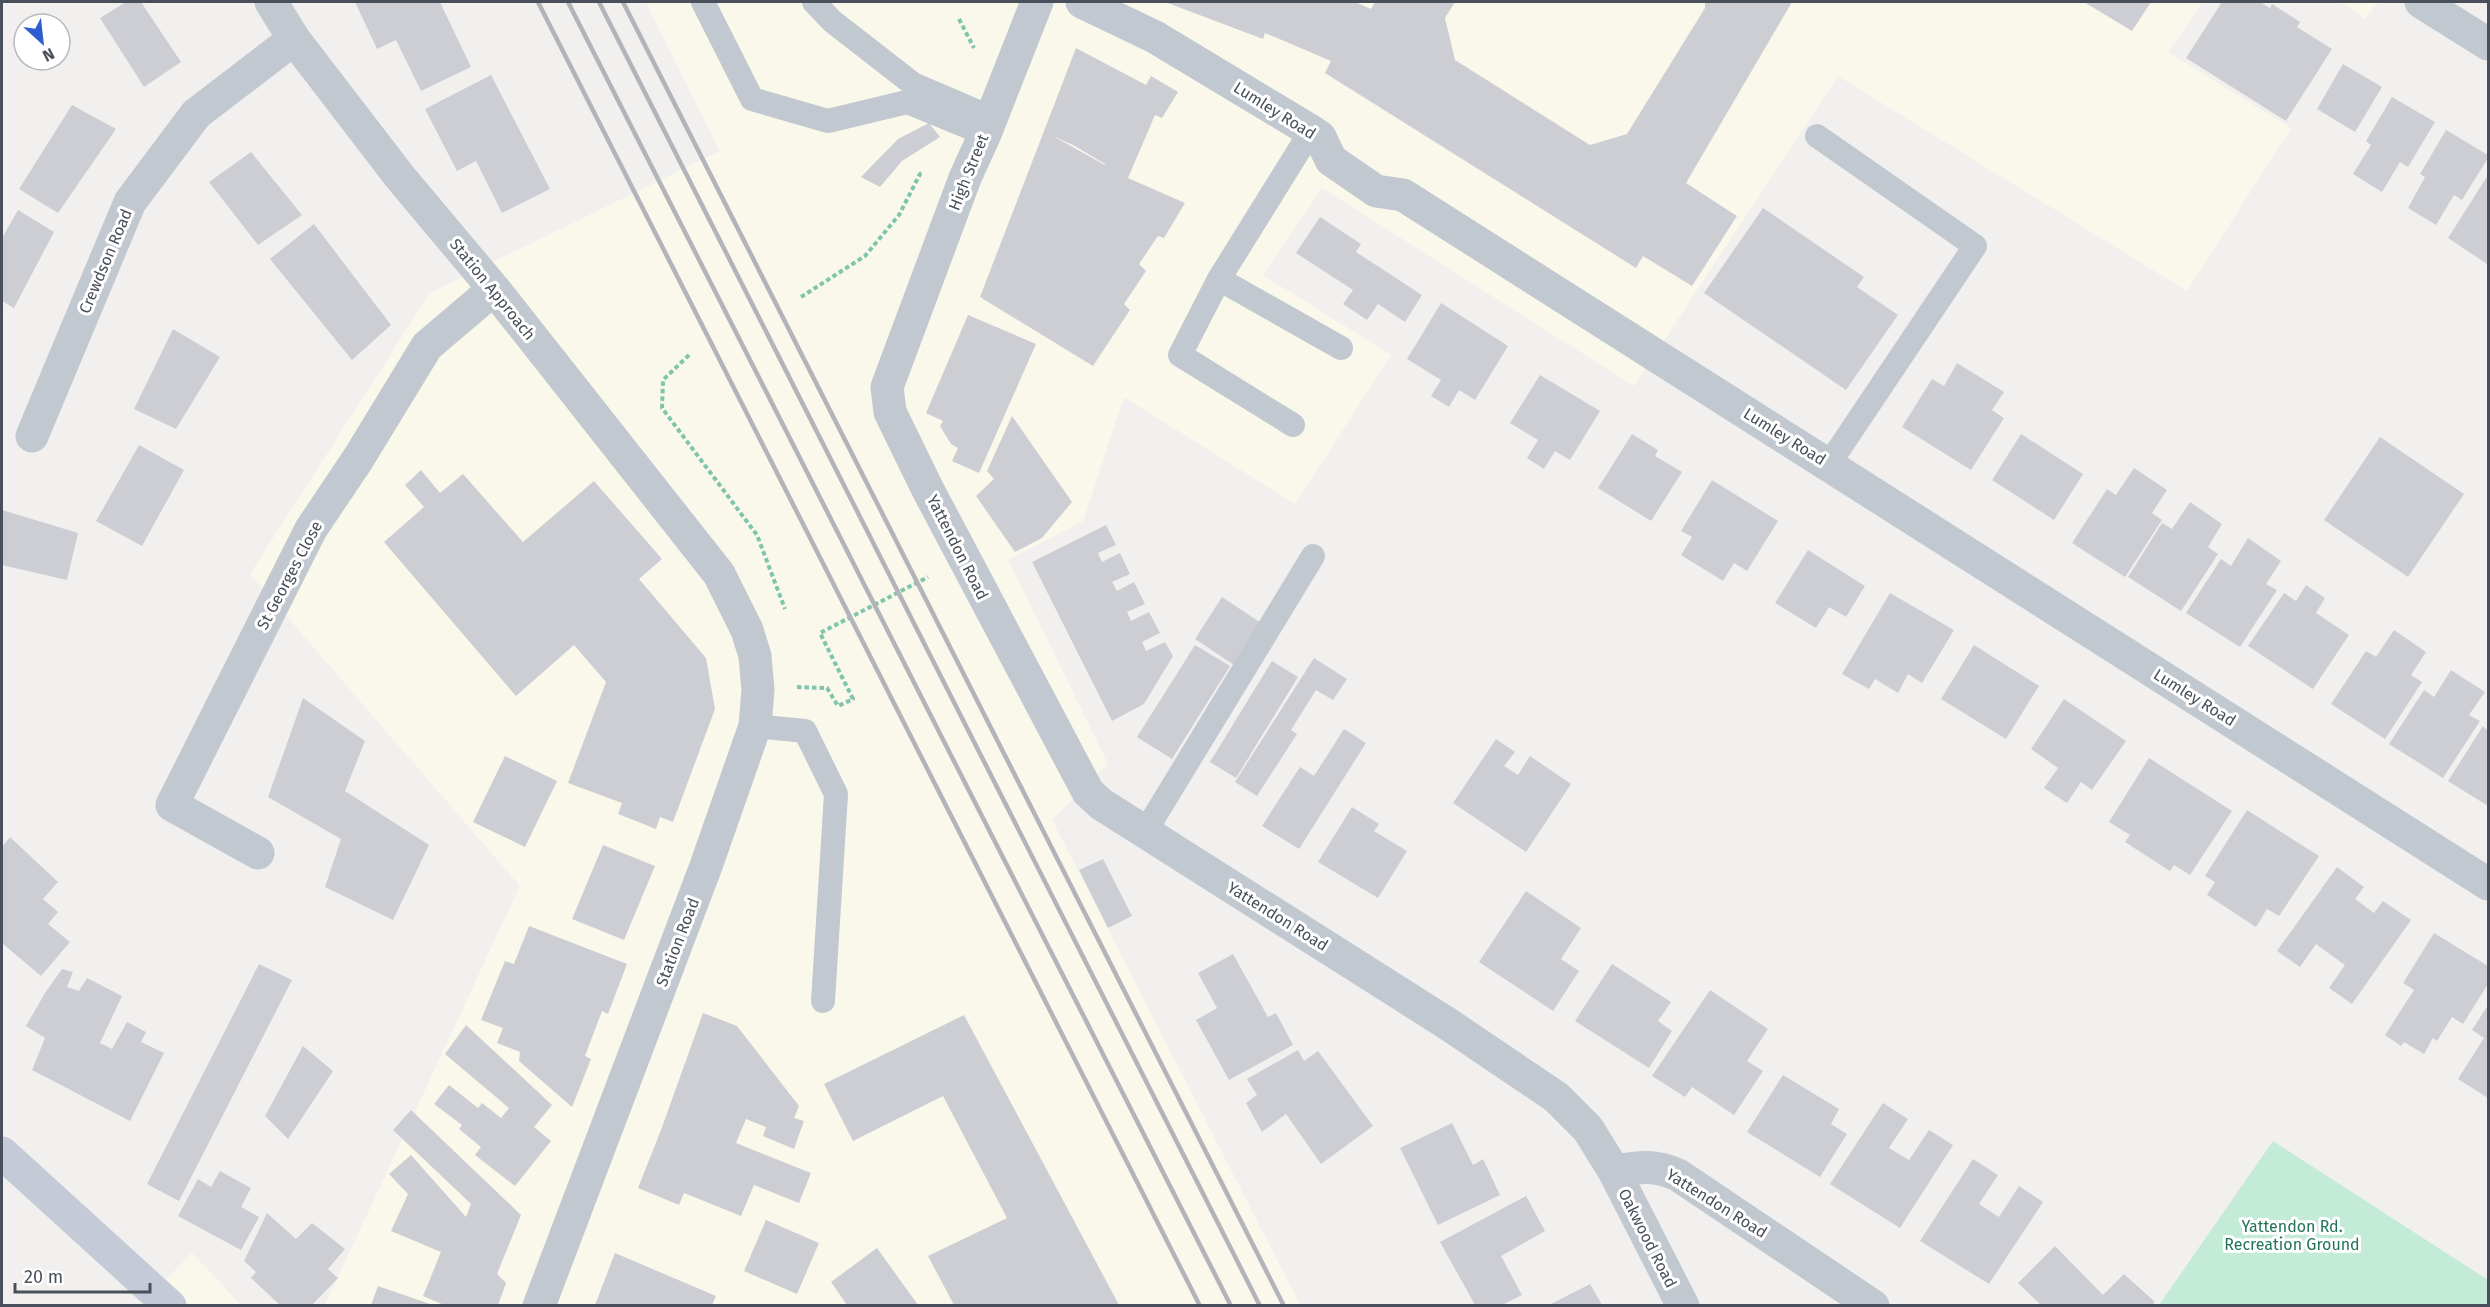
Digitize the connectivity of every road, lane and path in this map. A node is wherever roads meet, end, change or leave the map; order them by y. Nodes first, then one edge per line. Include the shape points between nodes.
1 (271, 2) edge
2 (703, 2) edge
3 (814, 2) edge
4 (1082, 2) edge
5 (2421, 2) edge
6 (1033, 3) edge
7 (959, 19) dead end
8 (294, 39) junction
9 (2488, 44) edge
10 (975, 51) dead end
11 (987, 126) junction
12 (1316, 134) junction
13 (1817, 136) dead end
14 (929, 172) dead end
15 (1219, 279) junction
16 (494, 289) junction
17 (801, 297) dead end
18 (902, 344) joint
19 (1341, 348) dead end
20 (689, 355) dead end
21 (1293, 425) dead end
22 (32, 436) dead end
23 (1829, 464) junction
24 (765, 556) dead end
25 (1313, 556) dead end
26 (719, 574) joint
27 (935, 574) dead end
28 (796, 687) dead end
29 (756, 726) junction
30 (1145, 831) junction
31 (258, 854) dead end
32 (2488, 884) edge
33 (823, 1001) dead end
34 (2, 1153) edge
35 (1614, 1171) junction
36 (170, 1305) edge
37 (539, 1305) edge
38 (1683, 1305) edge
39 (1873, 1305) edge

1 - 8 street, Station Approach
2 - 11 lane via 752,99 828,121 907,102
3 - 11 lane via 832,21 913,84
4 - 12 street, Lumley Road via 1155,37
5 - 9 street
6 - 11 street, High Street
7 - 10 path
8 - 16 street, Station Approach via 400,177
8 - 22 street, Crewdson Road via 196,114 130,202
11 - 18 street, High Street
12 - 15 lane
12 - 23 street, Lumley Road via 1331,160 1376,191 1403,195
13 - 23 lane via 1975,246
14 - 17 path via 920,174 899,215 865,256
15 - 19 lane
15 - 21 lane via 1180,355
16 - 26 street, Station Approach
16 - 31 street, St Georges Close via 427,346 311,529 172,805
18 - 30 street, Yattendon Road via 887,387 890,412 927,488 1088,792
20 - 24 path via 663,380 662,408 757,535
23 - 32 street, Lumley Road
25 - 30 lane
26 - 29 street, Station Road via 747,630 755,656
27 - 28 path via 820,633 853,699 838,706 827,688
29 - 33 lane via 805,731 836,794
29 - 37 street, Station Road
30 - 35 street, Yattendon Road via 1448,1023 1556,1097 1588,1129
34 - 36 main road
35 - 38 street, Oakwood Road
35 - 39 street, Yattendon Road via 1662,1168 1678,1175

